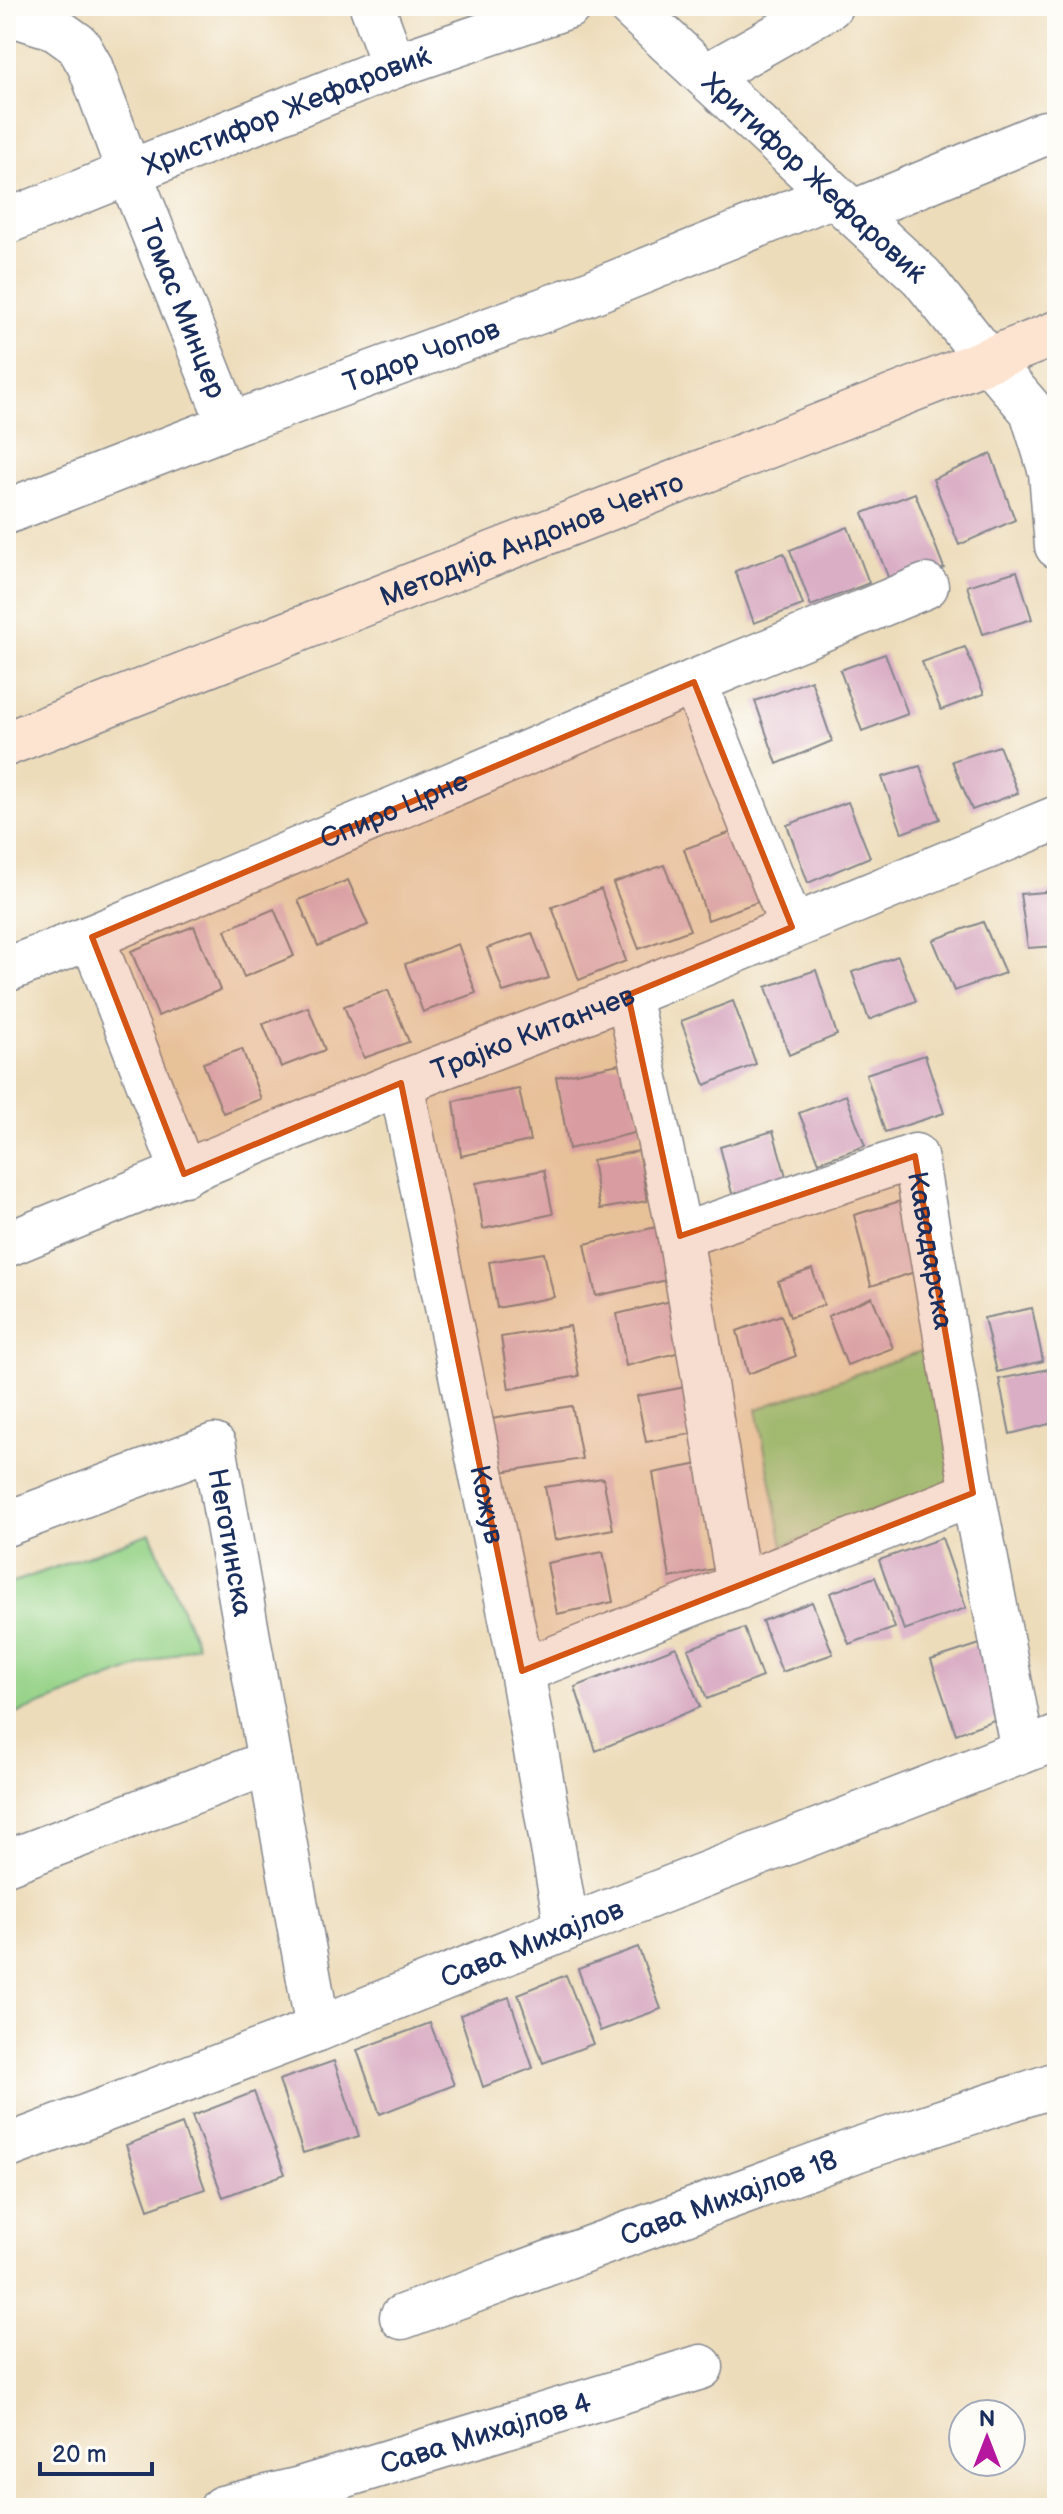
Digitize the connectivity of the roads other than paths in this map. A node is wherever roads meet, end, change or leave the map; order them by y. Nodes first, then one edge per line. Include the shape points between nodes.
1 (372, 6) edge
2 (569, 6) edge
3 (630, 6) edge
4 (830, 6) edge
5 (6, 12) edge
6 (394, 66) junction
7 (706, 76) junction
8 (1045, 133) dead end
9 (129, 172) junction
10 (844, 203) junction
11 (6, 222) edge
12 (1057, 333) edge
13 (988, 360) junction
14 (230, 425) junction
15 (6, 512) edge
16 (1057, 546) edge
17 (926, 586) dead end
18 (694, 682) junction
19 (6, 744) edge
20 (1057, 818) edge
21 (792, 927) junction
22 (92, 937) junction
23 (6, 970) edge
24 (628, 995) junction
25 (401, 1083) junction
26 (184, 1174) junction
27 (680, 1236) junction
28 (6, 1245) edge
29 (973, 1493) junction
30 (6, 1524) edge
31 (739, 1586) junction
32 (522, 1671) junction
33 (1040, 1744) edge
34 (270, 1762) junction
35 (6, 1863) edge
36 (567, 1928) junction
37 (318, 2029) junction
38 (1057, 2084) edge
39 (6, 2147) edge
40 (402, 2317) dead end
41 (701, 2367) dead end
42 (222, 2508) edge

1 - 6 street
2 - 6 street, Христифор Жефаровиќ
3 - 7 street, Хритифор Жефаровиќ
4 - 7 street
5 - 9 street, Томас Минцер via 53,27 78,45
6 - 9 street, Христифор Жефаровиќ
7 - 10 street, Хритифор Жефаровиќ
8 - 10 street, Тодор Чопов
9 - 11 street, Христифор Жефаровиќ
9 - 14 street, Томас Минцер
10 - 13 street, Хритифор Жефаровиќ via 922,277
10 - 14 street, Тодор Чопов
12 - 13 main road, Методија Андонов Ченто
13 - 16 street via 1032,411 1051,472
13 - 19 main road, Методија Андонов Ченто
14 - 15 street, Тодор Чопов
17 - 18 street, Спиро Црне
18 - 21 street
18 - 22 street, Спиро Црне
20 - 21 street, Трајко Китанчев
21 - 24 street, Трајко Китанчев
22 - 23 street, Спиро Црне
22 - 26 street
24 - 25 street, Трајко Китанчев
24 - 27 street
25 - 26 street, Трајко Китанчев
25 - 32 street, Кожув
26 - 28 street, Трајко Китанчев
27 - 29 street, Кавадарска via 915,1156
27 - 31 street
29 - 31 street
29 - 33 street, Кавадарска
30 - 34 street, Неготинска via 214,1446
31 - 32 street
32 - 36 street, Кожув
33 - 36 street, Сава Михајлов
34 - 35 street
34 - 37 street, Неготинска
36 - 37 street, Сава Михајлов
37 - 39 street, Сава Михајлов
38 - 40 street, Сава Михајлов 18 via 859,2149
41 - 42 street, Сава Михајлов 4

